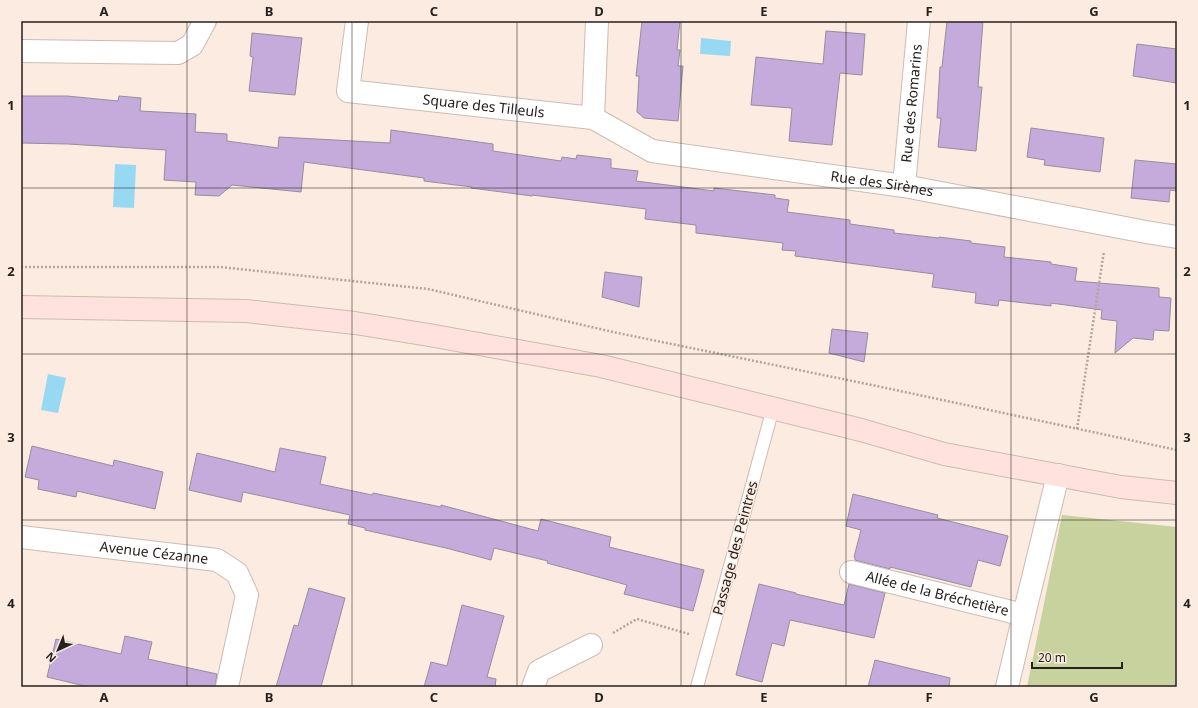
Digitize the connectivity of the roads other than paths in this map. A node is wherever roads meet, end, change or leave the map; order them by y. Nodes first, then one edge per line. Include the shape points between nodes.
1 (205, 21) edge
2 (356, 21) edge
3 (596, 21) edge
4 (919, 21) edge
5 (21, 50) edge
6 (593, 118) junction
7 (904, 186) junction
8 (1177, 236) edge
9 (21, 307) edge
10 (773, 408) junction
11 (1058, 475) junction
12 (1177, 493) edge
13 (21, 537) edge
14 (850, 572) dead end
15 (1024, 615) junction
16 (591, 645) road end
17 (227, 687) edge
18 (533, 687) edge
19 (697, 687) edge
20 (1007, 687) edge

1 - 5 street via 192,45 178,53
2 - 6 street, Square des Tilleuls via 348,91
3 - 6 street
4 - 7 street, Rue des Romarins
6 - 7 street, Rue des Sirènes via 652,151
7 - 8 street, Rue des Sirènes
9 - 10 main road via 246,311 355,322 601,366
10 - 11 main road via 944,454
10 - 19 lane, Passage des Peintres
11 - 12 main road via 1121,487
11 - 15 street, Allée de la Bréchetière
13 - 17 street, Avenue Cézanne via 216,560 237,573 247,595
14 - 15 street, Allée de la Bréchetière
15 - 20 street, Allée de la Bréchetière
16 - 18 street via 539,671

